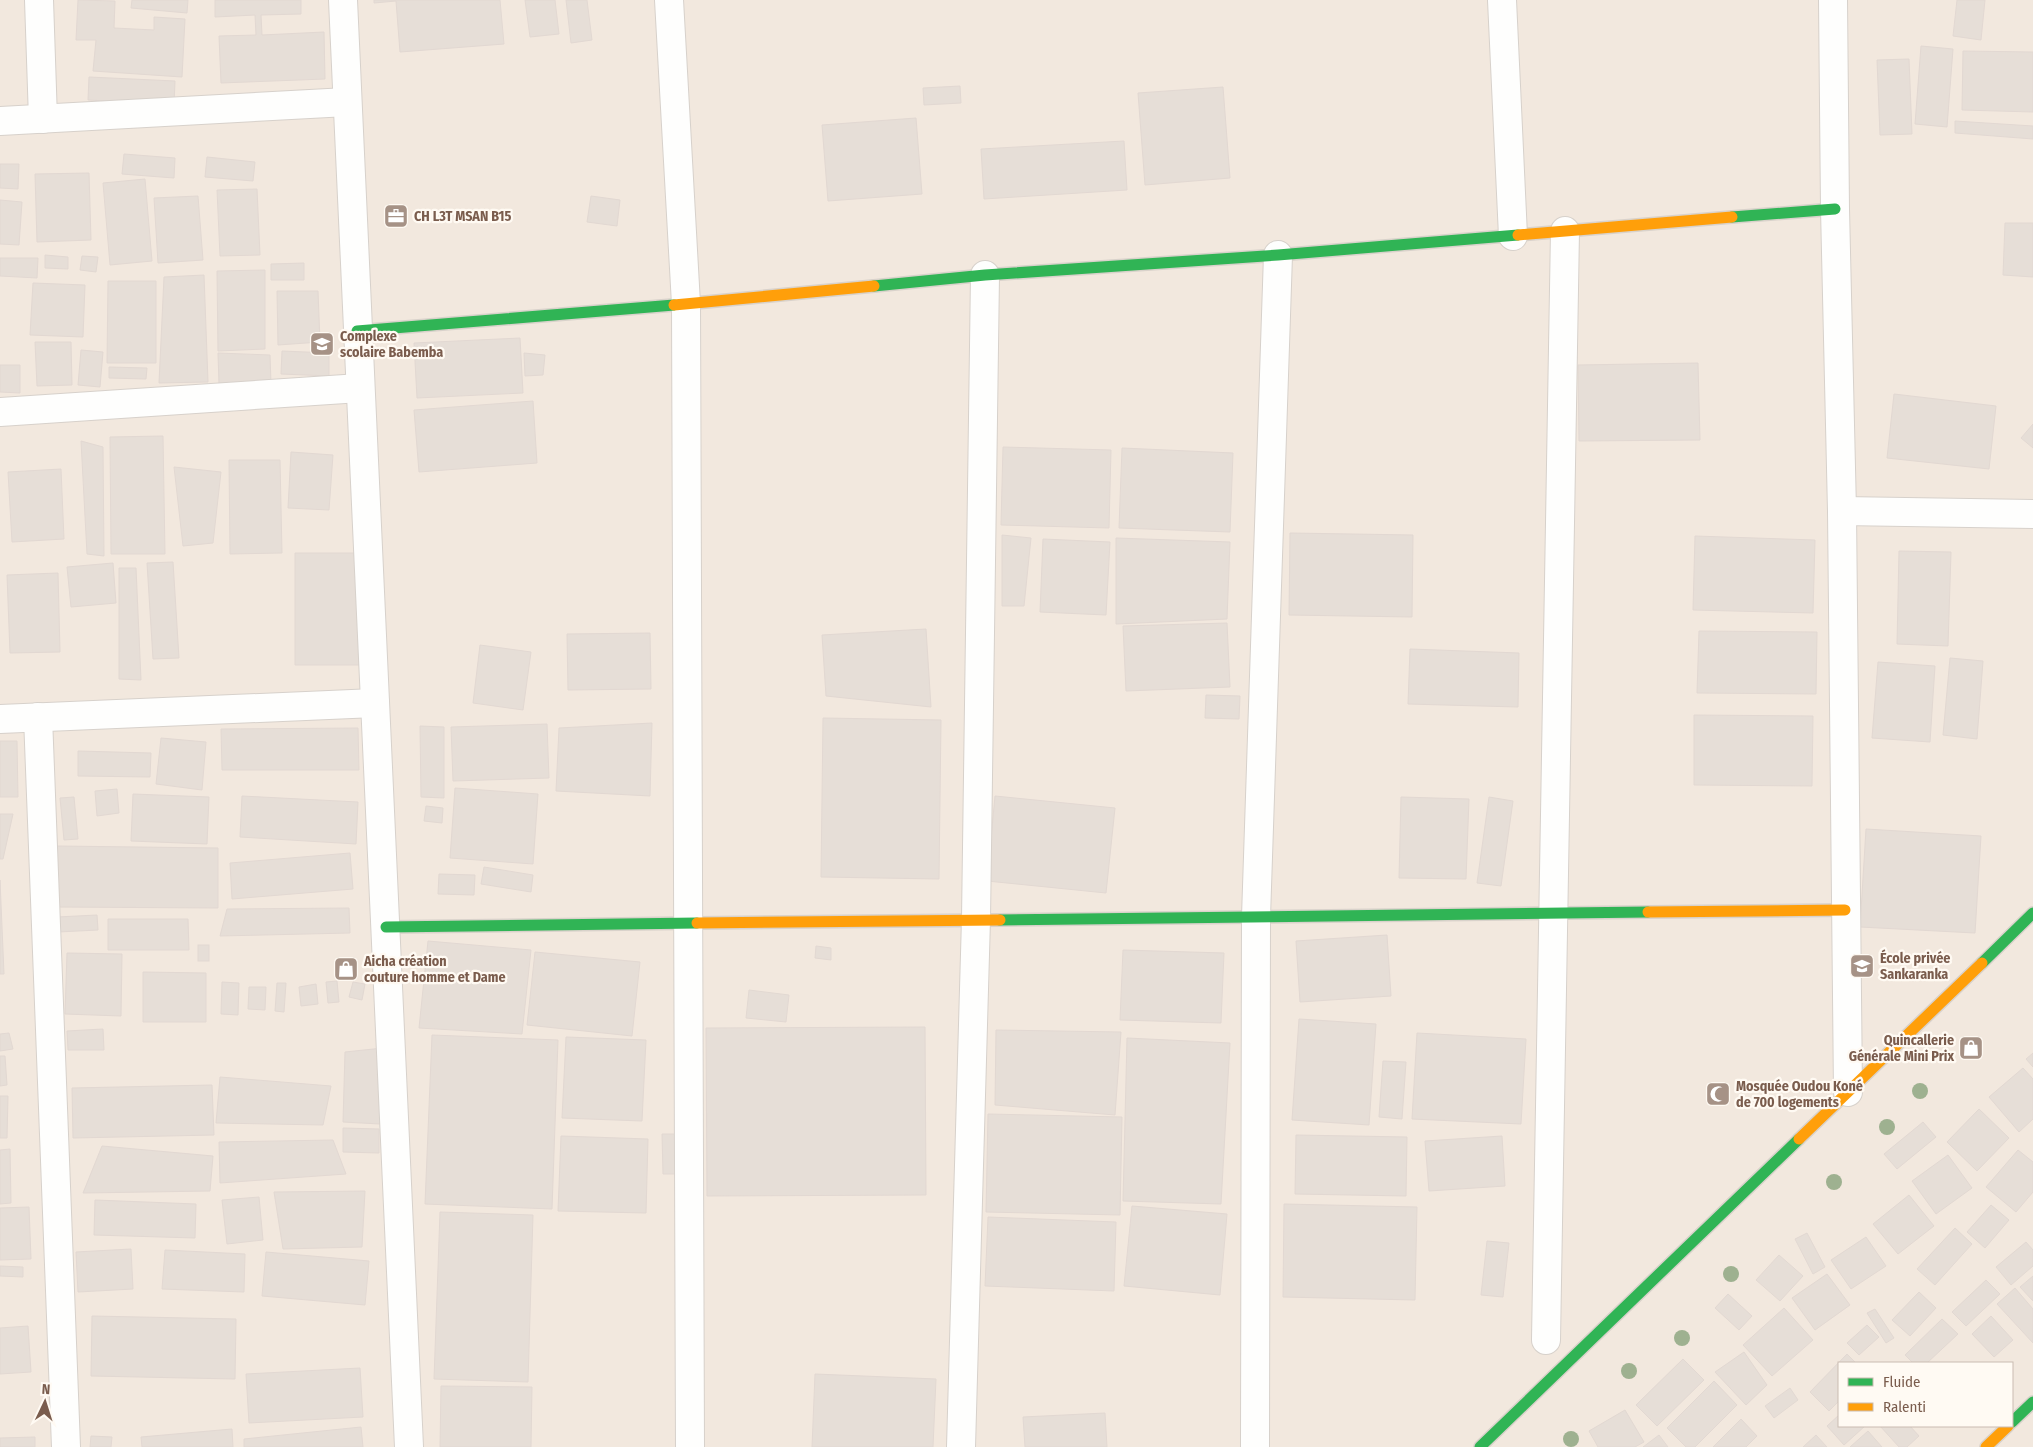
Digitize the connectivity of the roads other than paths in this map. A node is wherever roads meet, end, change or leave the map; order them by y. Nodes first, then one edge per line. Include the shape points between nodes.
1 (39, 0) edge
2 (343, 0) edge
3 (669, 0) edge
4 (1502, 0) edge
5 (1833, 0) edge
6 (347, 102) junction
7 (43, 119) junction
8 (0, 122) edge
9 (1836, 209) junction
10 (1565, 231) junction
11 (1513, 236) junction
12 (1278, 255) junction
13 (985, 275) junction
14 (686, 304) junction
15 (357, 331) junction
16 (360, 388) junction
17 (0, 412) edge
18 (1842, 511) junction
19 (2033, 514) edge
20 (375, 703) junction
21 (38, 717) junction
22 (0, 719) edge
23 (1845, 910) junction
24 (1553, 912) junction
25 (1256, 917) junction
26 (2029, 917) edge
27 (976, 919) junction
28 (688, 922) junction
29 (386, 927) junction
30 (2033, 930) edge
31 (1848, 1092) junction
32 (1546, 1340) dead end
33 (2033, 1402) edge
34 (2013, 1421) edge
35 (2007, 1427) edge
36 (66, 1447) edge
37 (409, 1447) edge
38 (690, 1447) edge
39 (961, 1447) edge
40 (1255, 1447) edge
41 (1480, 1447) edge
42 (1986, 1447) edge

1 - 7 street
2 - 6 street
3 - 14 street
4 - 11 street
5 - 9 street
6 - 7 street
6 - 15 street
7 - 8 street
9 - 10 street
9 - 18 street
10 - 11 street
10 - 24 street
11 - 12 street
12 - 13 street
12 - 25 street
13 - 14 street
13 - 27 street
14 - 15 street
14 - 28 street
15 - 16 street
16 - 17 street
16 - 20 street
18 - 19 street
18 - 23 street
20 - 21 street
20 - 29 street
21 - 22 street
21 - 36 street
23 - 24 street
23 - 31 street
24 - 25 street
24 - 32 street
25 - 27 street
25 - 40 street
26 - 30 street
26 - 31 street
27 - 28 street
27 - 39 street
28 - 29 street
28 - 38 street
29 - 37 street
31 - 41 street
33 - 34 street
35 - 42 street

